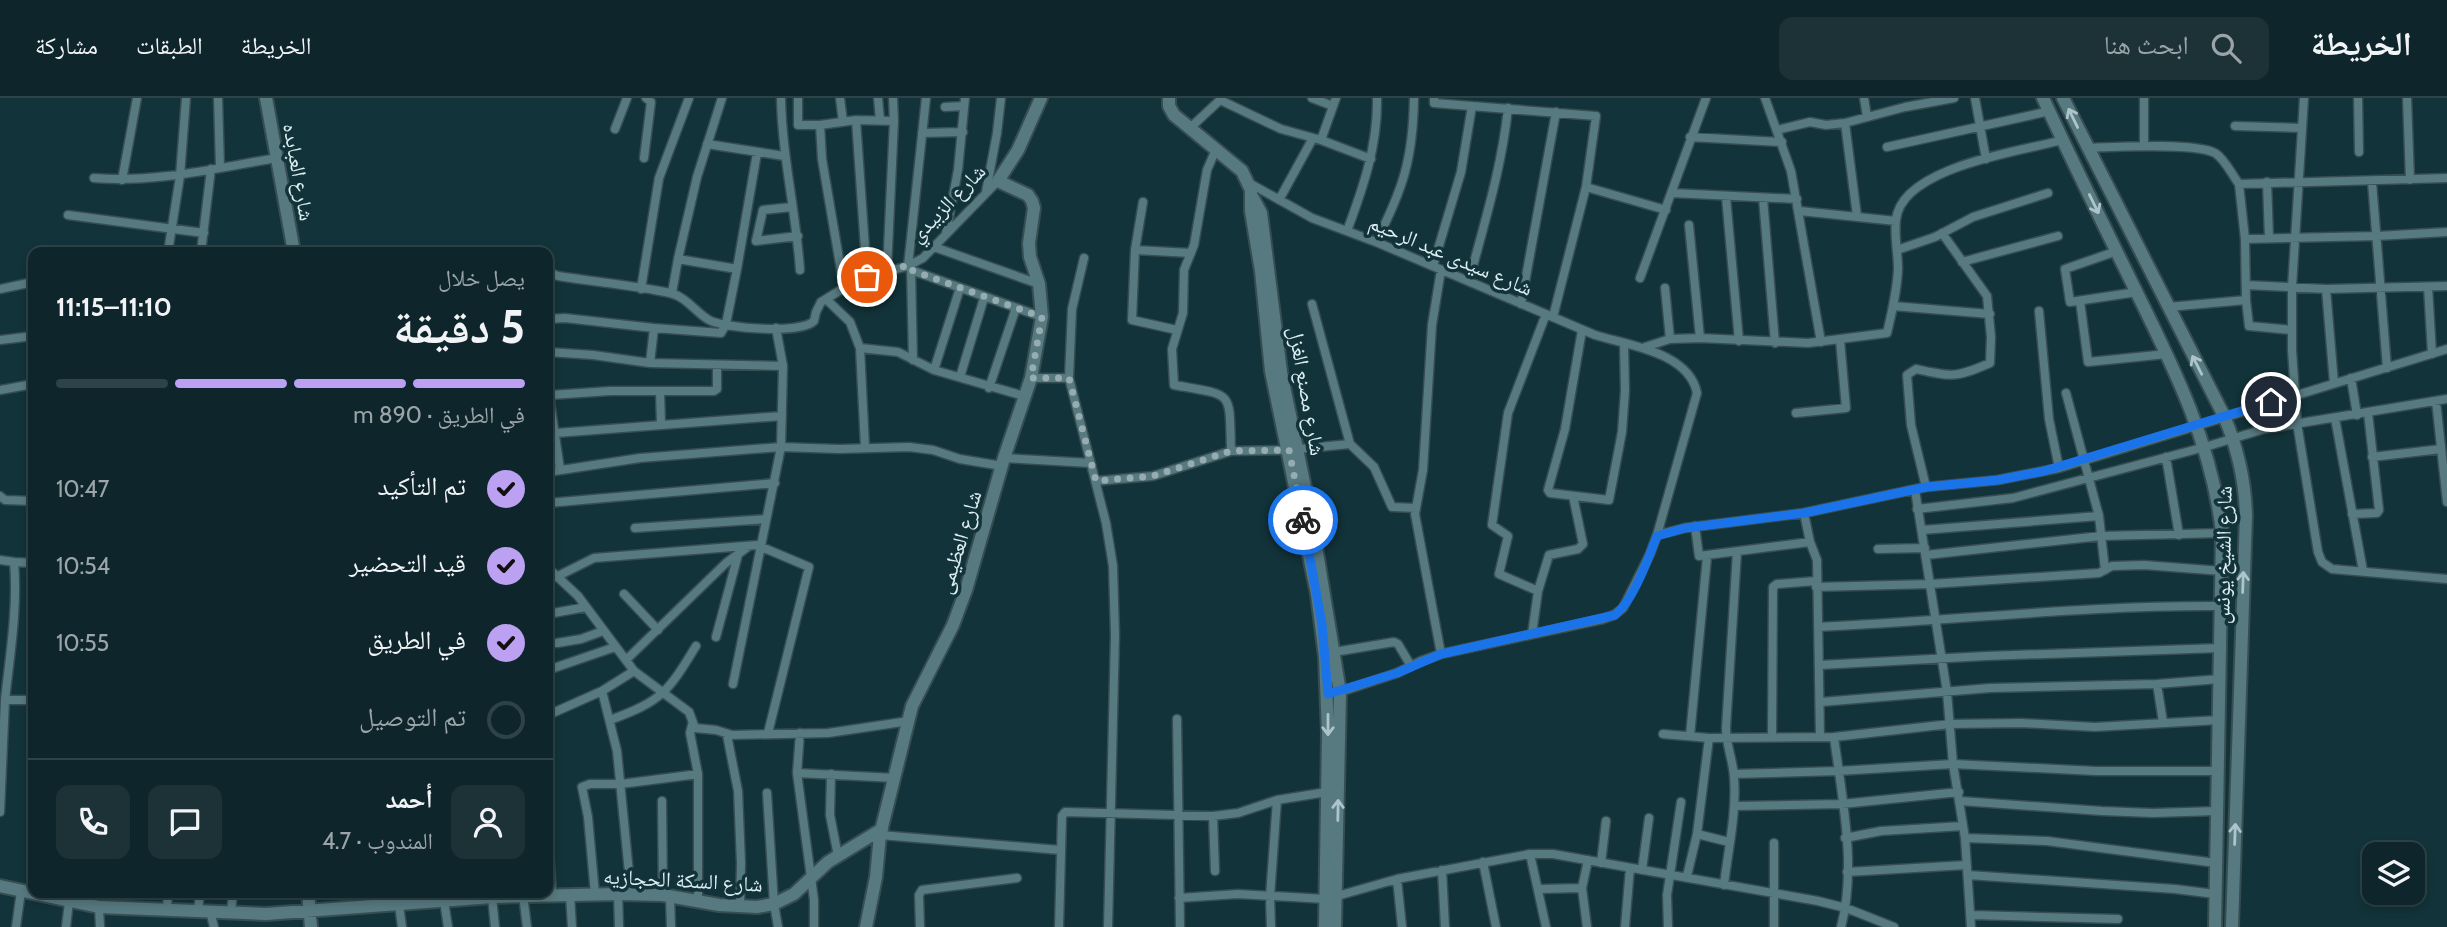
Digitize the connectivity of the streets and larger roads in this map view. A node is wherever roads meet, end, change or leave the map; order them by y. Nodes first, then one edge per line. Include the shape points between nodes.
1 (137, 98) edge
2 (186, 98) edge
3 (218, 98) edge
4 (266, 98) edge
5 (626, 98) edge
6 (646, 98) edge
7 (689, 98) edge
8 (722, 98) edge
9 (781, 98) edge
10 (798, 98) edge
11 (840, 98) edge
12 (878, 98) edge
13 (894, 98) edge
14 (926, 98) edge
15 (1001, 98) edge
16 (1041, 98) edge
17 (1169, 98) edge
18 (1312, 98) edge
19 (1377, 98) edge
20 (1414, 98) edge
21 (1706, 98) edge
22 (1765, 98) edge
23 (1864, 98) edge
24 (1954, 98) edge
25 (1975, 98) edge
26 (2043, 98) edge
27 (2063, 98) edge
28 (2144, 98) edge
29 (2304, 98) edge
30 (2358, 98) edge
31 (2407, 98) edge
32 (1434, 101) edge
33 (965, 102) edge
34 (1334, 102) edge
35 (1904, 102) edge
36 (1472, 106) junction
37 (945, 107) dead end
38 (1508, 108) junction
39 (2050, 111) junction
40 (1556, 112) junction
41 (1867, 117) junction
42 (856, 120) junction
43 (880, 120) junction
44 (894, 121) junction
45 (843, 122) junction
46 (1846, 123) junction
47 (820, 125) junction
48 (1980, 126) junction
49 (2235, 126) dead end
50 (1190, 128) junction
51 (2302, 128) junction
52 (615, 129) dead end
53 (1777, 130) junction
54 (963, 132) junction
55 (922, 133) junction
56 (1690, 137) junction
57 (1317, 139) junction
58 (2063, 140) junction
59 (1782, 142) junction
60 (706, 144) junction
61 (2144, 146) junction
62 (1887, 147) dead end
63 (2087, 148) junction
64 (1216, 149) junction
65 (2359, 152) dead end
66 (757, 153) junction
67 (785, 156) junction
68 (277, 158) junction
69 (644, 158) dead end
70 (1371, 159) junction
71 (1986, 159) junction
72 (216, 168) junction
73 (180, 176) junction
74 (94, 178) dead end
75 (2447, 178) edge
76 (122, 180) junction
77 (2410, 180) junction
78 (998, 181) junction
79 (2300, 181) junction
80 (2267, 182) junction
81 (2372, 182) junction
82 (1249, 183) junction
83 (2239, 184) junction
84 (1586, 187) junction
85 (986, 193) junction
86 (1672, 193) junction
87 (2048, 193) dead end
88 (1726, 197) junction
89 (1763, 198) junction
90 (1797, 199) junction
91 (1279, 200) junction
92 (1143, 202) dead end
93 (792, 207) junction
94 (1666, 209) junction
95 (1800, 211) junction
96 (68, 215) dead end
97 (1857, 216) junction
98 (1896, 221) junction
99 (1689, 225) dead end
100 (173, 228) junction
101 (1347, 231) junction
102 (2447, 232) edge
103 (204, 233) junction
104 (1942, 233) junction
105 (946, 234) junction
106 (798, 236) junction
107 (2057, 236) dead end
108 (2377, 236) junction
109 (2296, 237) junction
110 (2269, 238) junction
111 (2245, 239) junction
112 (1376, 242) junction
113 (169, 247) edge
114 (202, 247) edge
115 (293, 247) edge
116 (934, 247) junction
117 (1135, 250) junction
118 (1897, 250) junction
119 (2117, 251) junction
120 (1191, 253) junction
121 (1084, 258) dead end
122 (678, 259) junction
123 (1962, 261) junction
124 (910, 268) junction
125 (1437, 268) junction
126 (737, 269) junction
127 (800, 270) dead end
128 (887, 270) junction
129 (553, 274) edge
130 (867, 277) junction
131 (1640, 278) dead end
132 (1469, 281) junction
133 (28, 283) edge
134 (1039, 284) junction
135 (2246, 285) junction
136 (2447, 286) edge
137 (2292, 287) junction
138 (2428, 287) junction
139 (844, 288) junction
140 (960, 288) junction
141 (1665, 288) dead end
142 (0, 289) edge
143 (640, 289) junction
144 (2326, 289) junction
145 (2381, 289) junction
146 (2137, 292) junction
147 (672, 293) junction
148 (984, 298) junction
149 (825, 299) junction
150 (2246, 300) junction
151 (2080, 301) junction
152 (1312, 304) dead end
153 (1521, 304) junction
154 (1893, 306) junction
155 (2168, 307) junction
156 (1016, 308) junction
157 (2039, 311) dead end
158 (1990, 314) junction
159 (1549, 316) junction
160 (1042, 317) junction
161 (553, 319) edge
162 (726, 324) junction
163 (654, 328) junction
164 (776, 328) junction
165 (1177, 330) junction
166 (1582, 330) junction
167 (2292, 330) junction
168 (28, 336) edge
169 (1700, 338) junction
170 (1670, 339) junction
171 (0, 340) edge
172 (1840, 340) junction
173 (1739, 341) junction
174 (1821, 342) junction
175 (1776, 343) junction
176 (1625, 344) junction
177 (1645, 347) junction
178 (860, 348) junction
179 (2447, 349) edge
180 (553, 352) edge
181 (2167, 354) junction
182 (2432, 354) junction
183 (913, 360) junction
184 (650, 363) junction
185 (717, 365) junction
186 (783, 366) junction
187 (2386, 368) junction
188 (934, 370) junction
189 (960, 377) junction
190 (1031, 378) junction
191 (1069, 378) junction
192 (2351, 378) junction
193 (2334, 383) junction
194 (28, 385) edge
195 (989, 388) junction
196 (0, 390) edge
197 (660, 392) junction
198 (2066, 393) dead end
199 (553, 394) edge
200 (2294, 395) junction
201 (1024, 396) junction
202 (2447, 399) edge
203 (2436, 401) junction
204 (1796, 413) dead end
205 (2368, 413) junction
206 (2357, 415) junction
207 (782, 416) junction
208 (2224, 416) junction
209 (553, 418) edge
210 (2335, 418) junction
211 (2297, 423) junction
212 (661, 424) junction
213 (2197, 425) junction
214 (556, 433) junction
215 (2233, 437) junction
216 (1350, 444) junction
217 (781, 447) junction
218 (865, 447) junction
219 (2205, 447) junction
220 (2441, 449) junction
221 (1293, 450) junction
222 (1231, 451) junction
223 (2166, 457) junction
224 (2372, 457) junction
225 (2085, 461) junction
226 (1003, 462) junction
227 (1090, 463) junction
228 (560, 468) junction
229 (2059, 468) junction
230 (553, 470) edge
231 (2089, 477) junction
232 (1096, 481) junction
233 (775, 483) junction
234 (1926, 487) junction
235 (1915, 490) junction
236 (0, 496) edge
237 (1573, 496) junction
238 (28, 501) edge
239 (2447, 502) edge
240 (553, 503) edge
241 (1416, 508) junction
242 (1917, 509) junction
243 (1804, 513) junction
244 (2352, 514) junction
245 (2099, 516) junction
246 (766, 519) junction
247 (1695, 526) junction
248 (635, 528) dead end
249 (1922, 530) junction
250 (2222, 533) junction
251 (2179, 535) junction
252 (1657, 536) junction
253 (2101, 536) junction
254 (1810, 542) junction
255 (760, 545) junction
256 (750, 546) junction
257 (1878, 549) dead end
258 (1926, 551) junction
259 (1737, 552) junction
260 (738, 554) junction
261 (1707, 557) junction
262 (0, 560) edge
263 (14, 562) junction
264 (28, 563) edge
265 (2105, 570) junction
266 (2222, 571) junction
267 (2363, 571) junction
268 (553, 572) edge
269 (558, 576) junction
270 (553, 577) edge
271 (2447, 579) edge
272 (1816, 584) junction
273 (1931, 584) junction
274 (1538, 592) junction
275 (624, 594) dead end
276 (2221, 606) junction
277 (586, 607) junction
278 (553, 613) edge
279 (1937, 621) junction
280 (1818, 627) junction
281 (658, 630) junction
282 (603, 631) junction
283 (1532, 634) junction
284 (716, 637) dead end
285 (557, 643) dead end
286 (696, 646) dead end
287 (615, 647) junction
288 (2220, 648) junction
289 (1334, 652) junction
290 (1441, 654) junction
291 (1942, 658) junction
292 (626, 660) junction
293 (1820, 665) junction
294 (1411, 666) junction
295 (553, 668) edge
296 (634, 671) junction
297 (2220, 679) junction
298 (733, 684) dead end
299 (2157, 684) junction
300 (602, 691) junction
301 (1947, 692) junction
302 (662, 693) junction
303 (1334, 693) junction
304 (28, 699) edge
305 (5, 700) junction
306 (1821, 702) junction
307 (553, 713) edge
308 (1177, 719) dead end
309 (610, 720) junction
310 (909, 720) junction
311 (2219, 720) junction
312 (2163, 722) junction
313 (1950, 724) junction
314 (692, 725) junction
315 (768, 733) junction
316 (800, 733) junction
317 (1663, 734) dead end
318 (727, 735) junction
319 (1690, 736) junction
320 (1726, 737) junction
321 (1772, 737) junction
322 (1820, 737) junction
323 (1834, 737) junction
324 (1709, 738) junction
325 (1953, 764) junction
326 (1838, 771) junction
327 (2218, 771) junction
328 (797, 773) junction
329 (698, 774) junction
330 (831, 774) junction
331 (1734, 774) junction
332 (895, 778) junction
333 (621, 784) junction
334 (1326, 792) junction
335 (767, 793) dead end
336 (1960, 797) junction
337 (1277, 800) junction
338 (662, 801) dead end
339 (1681, 802) dead end
340 (1842, 804) junction
341 (1735, 806) junction
342 (2217, 811) junction
343 (0, 812) edge
344 (1111, 813) junction
345 (1180, 816) junction
346 (1213, 816) junction
347 (1650, 818) dead end
348 (1606, 821) dead end
349 (1963, 826) junction
350 (881, 832) junction
351 (1697, 834) junction
352 (1845, 838) junction
353 (1965, 838) junction
354 (1729, 842) junction
355 (1774, 843) dead end
356 (1060, 850) junction
357 (1530, 854) junction
358 (838, 856) junction
359 (1588, 860) junction
360 (1483, 862) junction
361 (1601, 863) junction
362 (2216, 863) junction
363 (1966, 865) junction
364 (1630, 868) junction
365 (1442, 870) junction
366 (1642, 870) junction
367 (1215, 871) dead end
368 (1847, 872) junction
369 (1669, 873) junction
370 (1968, 875) junction
371 (1687, 876) junction
372 (810, 878) junction
373 (1017, 878) dead end
374 (1397, 879) junction
375 (2216, 879) junction
376 (2234, 880) junction
377 (1724, 885) junction
378 (0, 886) edge
379 (1539, 888) junction
380 (1581, 888) junction
381 (21, 891) junction
382 (28, 892) edge
383 (595, 894) junction
384 (624, 894) junction
385 (1773, 894) junction
386 (2216, 894) junction
387 (553, 895) edge
388 (570, 895) junction
389 (666, 896) junction
390 (1269, 897) junction
391 (1331, 897) junction
392 (168, 898) edge
393 (201, 898) edge
394 (232, 898) edge
395 (308, 898) edge
396 (425, 898) edge
397 (433, 898) edge
398 (458, 898) edge
399 (492, 898) edge
400 (520, 898) edge
401 (1179, 898) junction
402 (384, 899) edge
403 (75, 900) edge
404 (444, 901) junction
405 (698, 903) junction
406 (774, 904) junction
407 (399, 905) junction
408 (99, 907) junction
409 (740, 907) junction
410 (1846, 908) junction
411 (167, 909) junction
412 (204, 911) junction
413 (231, 912) junction
414 (309, 912) junction
415 (1972, 915) junction
416 (2118, 919) dead end
417 (1882, 925) edge
418 (16, 927) edge
419 (66, 927) edge
420 (100, 927) edge
421 (214, 927) edge
422 (310, 927) edge
423 (402, 927) edge
424 (448, 927) edge
425 (495, 927) edge
426 (527, 927) edge
427 (572, 927) edge
428 (619, 927) edge
429 (671, 927) edge
430 (778, 927) edge
431 (814, 927) edge
432 (866, 927) edge
433 (920, 927) edge
434 (1059, 927) edge
435 (1108, 927) edge
436 (1180, 927) edge
437 (1271, 927) edge
438 (1325, 927) edge
439 (1335, 927) edge
440 (1402, 927) edge
441 (1445, 927) edge
442 (1496, 927) edge
443 (1546, 927) edge
444 (1587, 927) edge
445 (1625, 927) edge
446 (1668, 927) edge
447 (1774, 927) edge
448 (1841, 927) edge
449 (1894, 927) edge
450 (1971, 927) edge
451 (2215, 927) edge
452 (2232, 927) edge

1 - 76 street
2 - 73 street
3 - 72 street
4 - 68 street, شارع العبابده
5 - 52 street
6 - 69 street via 651,102
7 - 143 street via 659,178
8 - 60 street
9 - 67 street
10 - 47 street via 798,125
11 - 45 street
12 - 43 street
13 - 44 street
14 - 55 street
15 - 85 street
16 - 78 street, شارع الزبيدي
17 - 50 street via 1171,111
18 - 34 street
19 - 70 street
20 - 112 street via 1410,157 1401,190
21 - 56 street
22 - 53 street
23 - 41 street
24 - 35 street
25 - 48 street
26 - 39 street, شارع الشيخ يونس
63 -> 27 street, شارع الشيخ يونس
28 - 61 street
29 - 51 street
30 - 65 street
31 - 77 street
32 - 36 street
33 - 37 street
33 - 54 street
34 - 57 street
35 - 41 street
36 - 38 street
36 - 125 street
38 - 40 street
38 - 132 street via 1502,153
39 - 48 street
39 - 58 street, شارع الشيخ يونس
40 - 84 street via 1596,116
40 - 153 street
41 - 46 street
42 - 43 street
42 - 45 street
42 - 130 street
43 - 44 street
44 - 128 street
45 - 47 street
46 - 53 street via 1810,122
46 - 97 street
47 - 139 street
48 - 62 street
48 - 71 street
49 - 51 street
50 - 57 street via 1220,100 1281,129
50 - 64 street
51 - 79 street
53 - 59 street
54 - 55 street
54 - 105 street
55 - 124 street
56 - 59 street
56 - 86 street
57 - 70 street
57 - 91 street
58 - 71 street
58 -> 119 street, شارع الشيخ يونس
59 - 90 street
60 - 66 street
60 - 122 street
61 - 63 street
61 - 83 street via 2216,154
63 - 155 street, شارع الشيخ يونس
64 - 82 street
64 - 120 street via 1207,170
66 - 67 street
66 - 126 street
67 - 93 street
68 - 72 street
68 - 115 street, شارع العبابده
70 - 101 street
71 - 98 street via 1927,182 1900,204
72 - 73 street
72 - 103 street
73 - 76 street
73 - 100 street
74 - 76 street
75 - 77 street
77 - 81 street
78 - 85 street, شارع الزبيدي
78 - 134 street, شارع العظيمى via 1032,201 1029,243
79 - 80 street
79 - 81 street
79 - 109 street
80 - 83 street
80 - 110 street
81 - 108 street
82 - 91 street, شارع سيدى عبد الرحيم
82 - 221 street, شارع مصنع الغزل via 1261,214
83 - 111 street
84 - 94 street
84 - 159 street
85 - 105 street, شارع الزبيدي
86 - 88 street
86 - 94 street
87 - 104 street via 1973,217
88 - 89 street
88 - 173 street
89 - 90 street
89 - 175 street
90 - 95 street
91 - 101 street, شارع سيدى عبد الرحيم
92 - 117 street
93 - 106 street
93 - 106 street via 763,210 756,241
94 - 131 street
95 - 97 street
95 - 174 street
96 - 100 street
97 - 98 street
98 - 118 street
99 - 169 street
100 - 103 street
100 - 113 street
101 - 112 street, شارع سيدى عبد الرحيم
102 - 108 street
103 - 114 street
104 - 118 street
104 - 123 street
105 - 116 street, شارع الزبيدي
106 - 127 street
107 - 123 street
108 - 109 street
108 - 145 street
109 - 110 street
109 - 137 street
110 - 111 street
111 - 135 street
112 - 125 street, شارع سيدى عبد الرحيم
116 - 124 street, شارع الزبيدي
116 - 134 street
117 - 120 street
117 - 165 street via 1132,320
118 - 154 street
119 - 146 street, شارع الشيخ يونس
119 - 151 street via 2065,269 2070,302
120 - 165 street via 1184,270
121 - 191 street via 1072,309
122 - 126 street
122 - 147 street
123 - 158 street via 1986,293
124 - 128 street, شارع الزبيدي
124 - 140 street
124 - 183 street
125 - 132 street, شارع سيدى عبد الرحيم
125 - 241 street via 1423,470
126 - 162 street
128 - 130 street, شارع الزبيدي
129 - 143 street
130 - 139 street, شارع الزبيدي
132 - 153 street, شارع سيدى عبد الرحيم
133 - 142 street
134 - 160 street, شارع العظيمى
135 - 137 street
135 - 150 street
136 - 138 street
137 - 144 street
137 - 167 street
138 - 145 street
138 - 182 street
139 - 149 street, شارع الزبيدي
140 - 148 street
140 - 188 street
141 - 170 street
143 - 147 street
144 - 145 street
144 - 193 street
145 - 187 street
146 - 151 street
146 - 181 street, شارع الشيخ يونس
147 - 162 street via 707,318
148 - 156 street
148 - 189 street
149 - 164 street, شارع الزبيدي via 811,324
149 - 178 street via 850,322
150 - 155 street
150 - 167 street via 2249,326
151 - 181 street via 2088,362
152 - 216 street
153 - 159 street, شارع سيدى عبد الرحيم
154 - 158 street
154 - 172 street via 1887,333
208 -> 155 street, شارع الشيخ يونس
156 - 160 street
156 - 195 street
157 - 229 street via 2049,419
158 - 234 street via 1990,363 1952,376 1916,369 1907,375 1911,425
159 - 166 street, شارع سيدى عبد الرحيم
159 - 274 street via 1508,413 1492,525 1508,537 1499,574
160 - 190 street, شارع العظيمى
161 - 163 street
162 - 163 street via 719,334
162 - 164 street
163 - 184 street
164 - 186 street
165 - 222 street via 1172,349 1174,385 1218,393 1227,400
166 - 176 street, شارع سيدى عبد الرحيم
166 - 237 street via 1548,490
167 - 200 street
168 - 171 street
169 - 170 street
169 - 173 street
170 - 177 street
172 - 174 street
172 - 204 street via 1846,408
173 - 175 street
174 - 175 street
176 - 177 street, شارع سيدى عبد الرحيم
176 - 237 street via 1622,432 1609,500
177 - 252 street via 1682,370 1697,394
178 - 183 street via 898,352
178 - 218 street
179 - 182 street
180 - 184 street
181 - 213 street, شارع الشيخ يونس
182 - 187 street
183 - 188 street
184 - 185 street
185 - 186 street
185 - 197 street via 714,391
186 - 207 street
187 - 192 street
188 - 189 street
189 - 195 street
190 - 191 street
190 - 201 street, شارع العظيمى
191 - 227 street
192 - 193 street
192 - 206 street
193 - 200 street
194 - 196 street
195 - 201 street
197 - 199 street
197 - 212 street
198 - 225 street
200 - 208 street
200 - 211 street
201 - 226 street, شارع العظيمى
202 - 203 street
203 - 205 street
203 - 220 street
205 - 206 street
205 - 224 street
206 - 210 street
207 - 212 street
207 - 217 street
208 - 213 street
208 - 215 street, شارع الشيخ يونس
209 - 214 street
210 - 211 street
210 - 244 street
211 - 215 street
211 - 267 street via 2322,562 2332,569
212 - 214 street
213 - 219 street, شارع الشيخ يونس
213 - 225 street
214 - 228 street
215 - 219 street
376 -> 215 street, شارع الشيخ يونس via 2246,515 2243,473
216 - 221 street
216 - 241 street via 1374,467 1394,508
217 - 218 street
217 - 228 street
217 - 233 street
218 - 226 street via 909,447 960,459
219 - 223 street
219 - 250 street, شارع الشيخ يونس
220 - 224 street
220 - 239 street
221 - 222 street
221 - 289 street, شارع مصنع الغزل
221 - 303 street, شارع مصنع الغزل
222 - 232 street via 1153,476
223 - 231 street
223 - 251 street
224 - 244 street via 2379,512
225 - 229 street
225 - 231 street
226 - 227 street
226 - 310 street, شارع العظيمى via 966,590
227 - 232 street
228 - 230 street
229 - 234 street
231 - 242 street via 2013,498
231 - 245 street
232 - 344 street via 1113,566
233 - 240 street
233 - 246 street
234 - 235 street
235 - 242 street
235 - 243 street
236 - 238 street
237 - 274 street via 1582,547 1550,554
241 - 290 street
242 - 249 street
243 - 247 street
243 - 254 street
244 - 267 street
245 - 249 street
245 - 253 street
246 - 248 street
246 - 255 street
247 - 252 street
247 - 261 street via 1699,556
249 - 258 street
250 - 251 street
250 - 266 street, شارع الشيخ يونس
251 - 253 street
252 - 283 street via 1623,608 1615,615
253 - 258 street
253 - 265 street
254 - 259 street
254 - 272 street via 1817,560
255 - 256 street
255 - 298 street
255 - 315 street via 809,567
256 - 260 street
256 - 269 street via 594,558
257 - 258 street
258 - 273 street
259 - 261 street
259 - 320 street
260 - 281 street
260 - 284 street
261 - 319 street
262 - 263 street
263 - 264 street
263 - 305 street
265 - 266 street via 2144,565
265 - 273 street
266 - 276 street, شارع الشيخ يونس
267 - 271 street
268 - 269 street
269 - 270 street
269 - 277 street
272 - 273 street
272 - 280 street
272 - 321 street via 1773,587
273 - 279 street
274 - 283 street
275 - 281 street
276 - 279 street via 2153,606
276 - 288 street, شارع الشيخ يونس
277 - 278 street
277 - 282 street
279 - 280 street
279 - 291 street
280 - 293 street
281 - 292 street
282 - 285 street
282 - 287 street
283 - 290 street
286 - 302 street
287 - 292 street
287 - 295 street
288 - 291 street
288 - 297 street, شارع الشيخ يونس
289 - 294 street via 1394,642
289 - 303 street, شارع مصنع الغزل
290 - 294 street
291 - 293 street
291 - 301 street
292 - 296 street
293 - 306 street
294 - 303 street
296 - 300 street
296 - 302 street
297 - 299 street
297 - 311 street, شارع الشيخ يونس
299 - 301 street
299 - 312 street
300 - 307 street
300 - 309 street
301 - 306 street
301 - 313 street
302 - 309 street via 640,709
302 - 314 street via 689,712
303 -> 334 street, شارع مصنع الغزل
391 -> 303 street, شارع مصنع الغزل
304 - 305 street
305 - 343 street
306 - 322 street
308 - 345 street
309 - 333 street
310 - 316 street via 839,732
310 - 332 street, شارع العظيمى
311 - 312 street
311 - 327 street, شارع الشيخ يونس
312 - 313 street via 2095,727
313 - 323 street
313 - 325 street
314 - 318 street
314 - 329 street
315 - 316 street
315 - 318 street
316 - 328 street
317 - 319 street
318 - 409 street via 738,791
319 - 324 street
320 - 321 street
320 - 324 street
320 - 331 street
321 - 322 street
322 - 323 street
323 - 326 street
324 - 351 street
325 - 326 street
325 - 327 street
325 - 336 street
326 - 331 street
326 - 340 street
327 - 342 street, شارع الشيخ يونس
328 - 330 street
328 - 372 street
329 - 333 street
329 - 405 street
330 - 332 street
330 - 358 street via 830,815
331 - 341 street
332 - 350 street, شارع العظيمى
333 - 383 street via 582,787
333 - 384 street
334 - 337 street
334 - 391 street, شارع مصنع الغزل
335 - 406 street
336 - 340 street
336 - 342 street via 2102,811
336 - 349 street
337 - 346 street
337 - 390 street
338 - 389 street
339 - 369 street
340 - 341 street
340 - 352 street
341 - 354 street
342 - 362 street, شارع الشيخ يونس
344 - 345 street
344 - 356 street via 1063,814
344 - 435 street
345 - 346 street
345 - 401 street
346 - 367 street
347 - 366 street
348 - 361 street
349 - 352 street
349 - 353 street
350 - 356 street
350 - 358 street, شارع السكة الحجازيه
350 - 432 street, شارع العظيمى
351 - 354 street
351 - 371 street
352 - 368 street
353 - 362 street via 2047,841
353 - 363 street
354 - 377 street
355 - 385 street
356 - 434 street
357 - 359 street
357 - 360 street
357 - 379 street
358 - 372 street, شارع السكة الحجازيه
359 - 361 street
359 - 380 street
360 - 365 street
360 - 442 street
361 - 364 street
362 - 375 street, شارع الشيخ يونس
363 - 368 street
363 - 370 street
364 - 366 street
364 - 445 street
365 - 374 street
365 - 441 street
366 - 369 street
368 - 410 street
369 - 371 street
369 - 446 street
370 - 386 street
370 - 415 street
371 - 377 street
372 - 406 street, شارع السكة الحجازيه via 794,894
372 - 431 street
373 - 433 street via 922,890
374 - 391 street
374 - 440 street
375 - 376 street
375 - 386 street, شارع الشيخ يونس
376 - 452 street, شارع الشيخ يونس
377 - 385 street
378 - 381 street, شارع السكة الحجازيه
379 - 380 street
379 - 443 street
380 - 444 street
381 - 382 street, شارع السكة الحجازيه
381 - 418 street
383 - 384 street, شارع السكة الحجازيه
383 - 388 street, شارع السكة الحجازيه
384 - 389 street, شارع السكة الحجازيه
384 - 428 street
385 - 410 street
385 - 447 street
386 - 451 street, شارع الشيخ يونس
387 - 388 street, شارع السكة الحجازيه
388 - 427 street
389 - 405 street, شارع السكة الحجازيه
389 - 429 street
390 - 391 street
390 - 401 street
390 - 437 street
391 - 438 street, شارع مصنع الغزل
391 - 439 street, شارع مصنع الغزل
392 - 411 street
393 - 412 street
394 - 413 street
395 - 414 street
396 - 407 street, شارع السكة الحجازيه
397 - 404 street, شارع السكة الحجازيه
398 - 404 street, شارع السكة الحجازيه
399 - 425 street
400 - 426 street
401 - 436 street
402 - 407 street, شارع السكة الحجازيه
402 - 414 street, شارع السكة الحجازيه
403 - 408 street, شارع السكة الحجازيه
403 - 419 street
404 - 424 street
405 - 409 street, شارع السكة الحجازيه
406 - 409 street, شارع السكة الحجازيه
406 - 430 street
407 - 423 street
408 - 411 street, شارع السكة الحجازيه
408 - 420 street
410 - 417 street
410 - 448 street
411 - 412 street, شارع السكة الحجازيه
412 - 413 street, شارع السكة الحجازيه
412 - 421 street
413 - 414 street, شارع السكة الحجازيه
414 - 422 street
415 - 416 street
415 - 450 street
417 - 449 street

